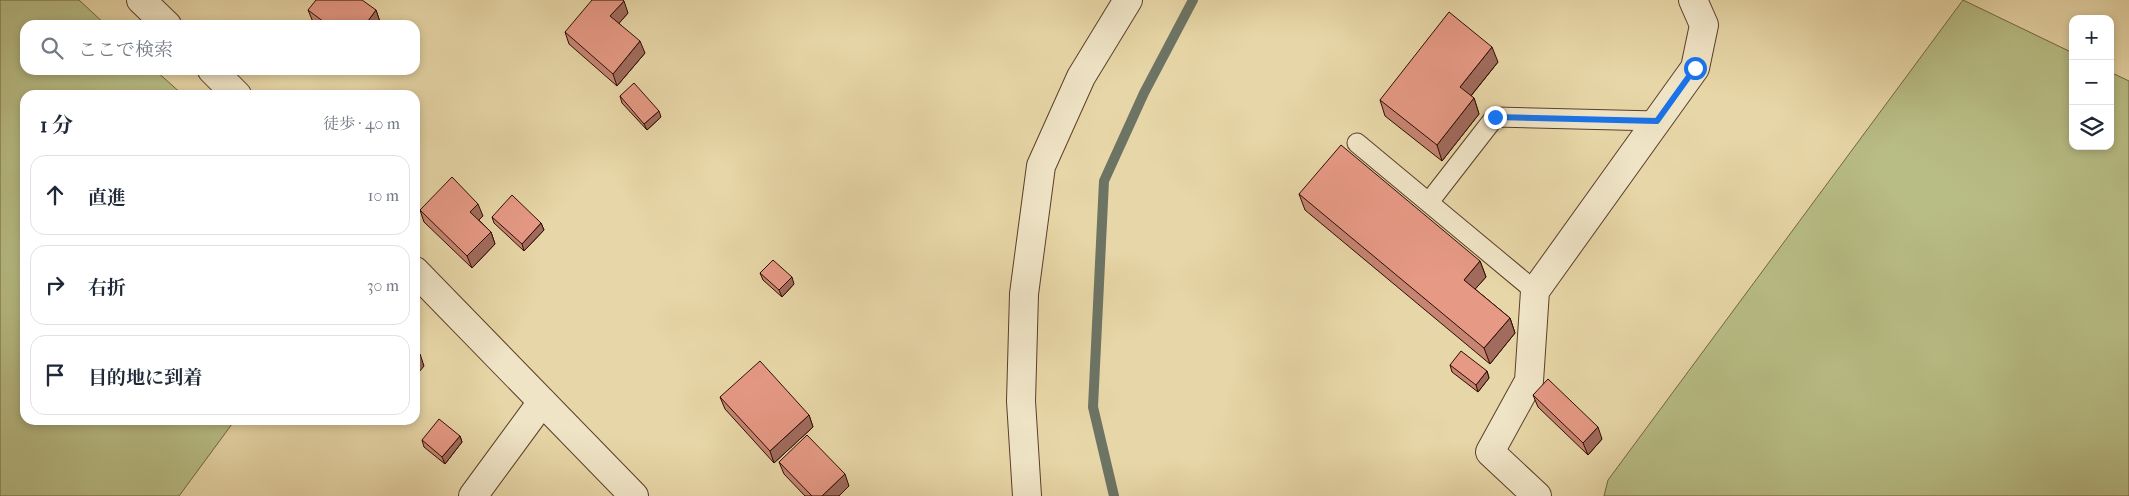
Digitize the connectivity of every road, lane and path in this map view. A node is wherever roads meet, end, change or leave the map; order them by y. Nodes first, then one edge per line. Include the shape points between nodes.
1 (141, 0) edge
2 (1128, 0) edge
3 (1693, 0) edge
4 (161, 20) edge
5 (217, 75) edge
6 (232, 90) edge
7 (1657, 121) junction
8 (1358, 143) dead end
9 (1429, 202) junction
10 (420, 276) edge
11 (1535, 291) junction
12 (542, 402) junction
13 (473, 496) edge
14 (634, 496) edge
15 (1027, 496) edge
16 (1537, 496) edge

1 - 4 street
2 - 15 street via 1081,77 1041,166 1024,294 1021,401
3 - 7 street via 1704,26 1695,68
5 - 6 street
7 - 9 lane via 1495,117
7 - 11 street
8 - 9 lane
9 - 11 lane
10 - 12 street
11 - 16 street via 1528,381 1490,452
12 - 13 street
12 - 14 street

